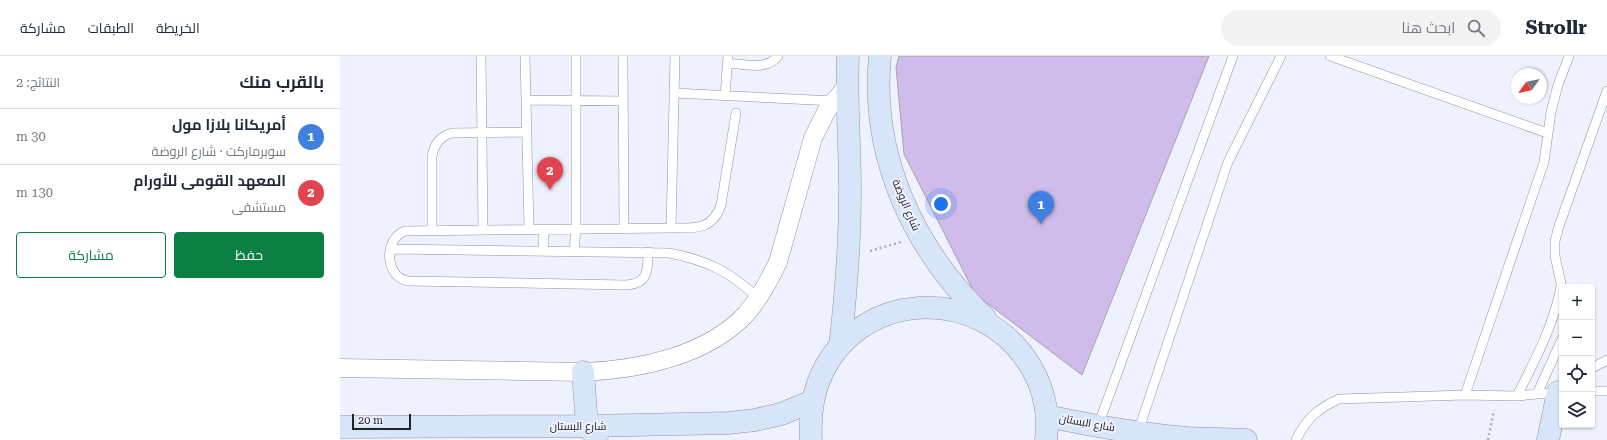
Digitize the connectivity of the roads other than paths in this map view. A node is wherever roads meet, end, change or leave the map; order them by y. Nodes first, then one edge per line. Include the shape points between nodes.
1 (481, 56) edge
2 (525, 56) edge
3 (576, 56) edge
4 (623, 56) edge
5 (675, 56) edge
6 (778, 56) edge
7 (848, 56) edge
8 (880, 56) edge
9 (1233, 56) edge
10 (1281, 56) edge
11 (1330, 56) edge
12 (1569, 56) edge
13 (727, 60) edge
14 (1607, 91) edge
15 (674, 93) junction
16 (840, 94) junction
17 (725, 96) junction
18 (526, 100) junction
19 (576, 101) junction
20 (623, 101) junction
21 (736, 113) dead end
22 (527, 132) junction
23 (481, 133) junction
24 (1547, 134) junction
25 (624, 228) junction
26 (671, 228) junction
27 (482, 229) junction
28 (528, 229) junction
29 (544, 229) junction
30 (576, 229) junction
31 (432, 230) junction
32 (391, 249) junction
33 (543, 251) junction
34 (574, 251) junction
35 (648, 252) junction
36 (1561, 284) edge
37 (758, 298) junction
38 (1559, 298) edge
39 (995, 327) junction
40 (840, 346) junction
41 (1559, 346) edge
42 (1607, 360) edge
43 (1595, 366) edge
44 (340, 368) edge
45 (583, 372) junction
46 (1559, 391) edge
47 (1595, 391) edge
48 (1607, 391) edge
49 (1561, 392) edge
50 (1465, 394) junction
51 (1537, 394) junction
52 (1517, 396) junction
53 (812, 401) junction
54 (1047, 416) junction
55 (1098, 426) junction
56 (340, 427) edge
57 (1138, 432) junction
58 (594, 433) edge
59 (1186, 439) edge
60 (811, 440) edge
61 (1046, 440) edge
62 (1246, 440) edge
63 (1296, 440) edge
64 (1548, 440) edge

1 - 23 lane
2 - 18 lane
3 - 19 lane
4 - 20 lane
5 - 15 lane
6 - 13 lane via 766,65
7 - 16 street
8 - 39 street, شارع الروضة via 879,100 883,133 897,186 907,211 919,236 953,285
9 - 55 lane
10 - 57 lane via 1228,162
11 - 24 lane
12 - 24 lane via 1558,85
13 - 17 lane
14 - 36 lane via 1555,241 1555,256
15 - 17 lane
15 - 26 lane
16 - 17 lane
16 - 37 street via 819,124 813,138 778,262
16 - 40 street via 850,189 848,258
18 - 19 lane
18 - 22 lane
19 - 20 lane
19 - 30 lane
20 - 25 lane
21 - 26 lane via 718,213 707,224 699,227
22 - 23 lane
22 - 28 lane
23 - 27 lane
23 - 31 lane via 447,134 435,146 432,157
24 - 50 lane via 1544,162
25 - 26 lane
25 - 30 lane
27 - 28 lane
27 - 31 lane
28 - 29 lane
29 - 30 lane
29 - 33 lane
30 - 34 lane
31 - 32 lane via 401,232
32 - 33 lane
32 - 35 lane via 393,272 403,280 626,285 638,283 646,275
33 - 34 lane
34 - 35 lane
35 - 37 lane via 675,254 708,263 727,272
37 - 45 street via 730,328 691,350 627,369
38 - 52 lane via 1546,336
39 - 40 street via 956,310 914,307 874,320
39 - 54 street via 1025,357 1043,395
40 - 53 street via 826,366
41 - 51 lane
42 - 43 lane
44 - 45 street
45 - 58 street
46 - 51 lane
47 - 48 lane
49 - 64 street
50 - 52 lane
50 - 63 lane via 1339,399 1324,405 1312,415
51 - 52 lane
53 - 58 street, شارع البستان via 781,414 755,420
53 - 60 street
54 - 55 street, شارع البستان
54 - 61 street
55 - 57 street, شارع البستان
56 - 58 street, شارع البستان
57 - 59 street, شارع البستان
59 - 62 street, شارع البستان

